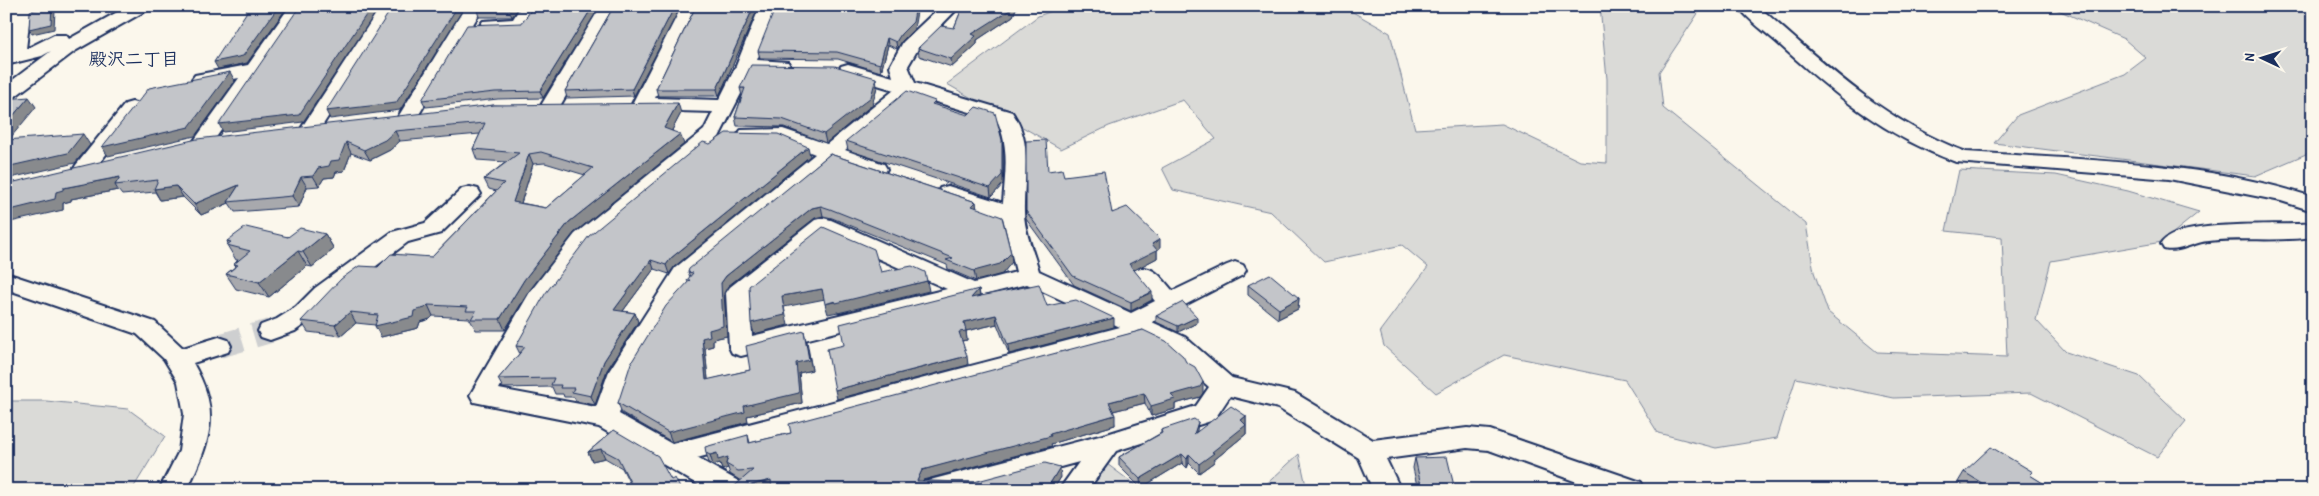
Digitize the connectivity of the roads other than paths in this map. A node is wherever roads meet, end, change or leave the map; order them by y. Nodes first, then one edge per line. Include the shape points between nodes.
1 (47, 6) edge
2 (125, 6) edge
3 (141, 6) edge
4 (299, 6) edge
5 (390, 6) edge
6 (475, 6) edge
7 (530, 6) edge
8 (610, 6) edge
9 (692, 6) edge
10 (770, 6) edge
11 (951, 6) edge
12 (1747, 6) edge
13 (17, 11) edge
14 (464, 26) junction
15 (6, 54) edge
16 (6, 60) edge
17 (744, 66) junction
18 (800, 67) edge
19 (828, 67) edge
20 (255, 69) junction
21 (187, 82) edge
22 (908, 89) junction
23 (6, 94) edge
24 (142, 97) edge
25 (725, 106) junction
26 (550, 107) edge
27 (435, 114) edge
28 (339, 126) edge
29 (712, 132) junction
30 (230, 139) edge
31 (828, 153) junction
32 (110, 163) edge
33 (893, 174) edge
34 (930, 186) edge
35 (470, 194) dead end
36 (2313, 204) edge
37 (1013, 214) junction
38 (2313, 230) edge
39 (2172, 244) dead end
40 (1235, 270) dead end
41 (1144, 274) dead end
42 (1029, 276) junction
43 (6, 281) edge
44 (972, 291) junction
45 (1170, 303) junction
46 (1138, 326) junction
47 (270, 331) tunnel mouth
48 (219, 346) tunnel mouth
49 (179, 358) junction
50 (1224, 385) junction
51 (605, 418) junction
52 (1108, 444) junction
53 (1369, 451) junction
54 (670, 456) junction
55 (173, 490) edge
56 (730, 490) edge
57 (934, 490) edge
58 (1073, 490) edge
59 (1387, 490) edge
60 (1631, 490) edge

1 - 13 street
2 - 16 street via 35,52
3 - 23 street via 68,47
4 - 20 street
5 - 28 street via 301,131
6 - 14 street
7 - 14 street via 519,24
8 - 26 street
9 - 25 street via 633,105
10 - 17 street
11 - 22 street via 910,46 900,66
12 - 36 street via 1868,110 1916,141 1947,154 1963,158 2169,173 2286,194
13 - 15 street via 16,51
14 - 27 street via 398,118
17 - 18 street
17 - 25 street
19 - 22 street via 838,67
20 - 21 street
20 - 30 street via 193,144
22 - 31 street
22 - 37 street via 1005,116 1013,132 1017,152
24 - 32 street via 73,172
25 - 29 street
29 - 31 street via 783,135
29 - 51 street via 583,239 538,298 483,395
31 - 33 street
31 - 51 street via 683,273 621,371
34 - 37 street
35 - 47 street via 432,228 400,237 323,294 304,313
37 - 42 street
38 - 39 street via 2296,234 2209,232
40 - 45 street
41 - 45 street
42 - 44 street
42 - 46 street
43 - 49 street via 146,328 164,340
44 - 44 street via 876,314 741,347 738,293 823,225
45 - 46 street
46 - 50 street via 1176,343
46 - 54 street
48 - 49 street
49 - 55 street via 195,393 198,416 191,452
50 - 52 street via 1205,413
50 - 53 street via 1286,400
51 - 54 street
52 - 57 street
52 - 58 street
53 - 59 street
53 - 60 street via 1467,438 1490,440
54 - 56 street

